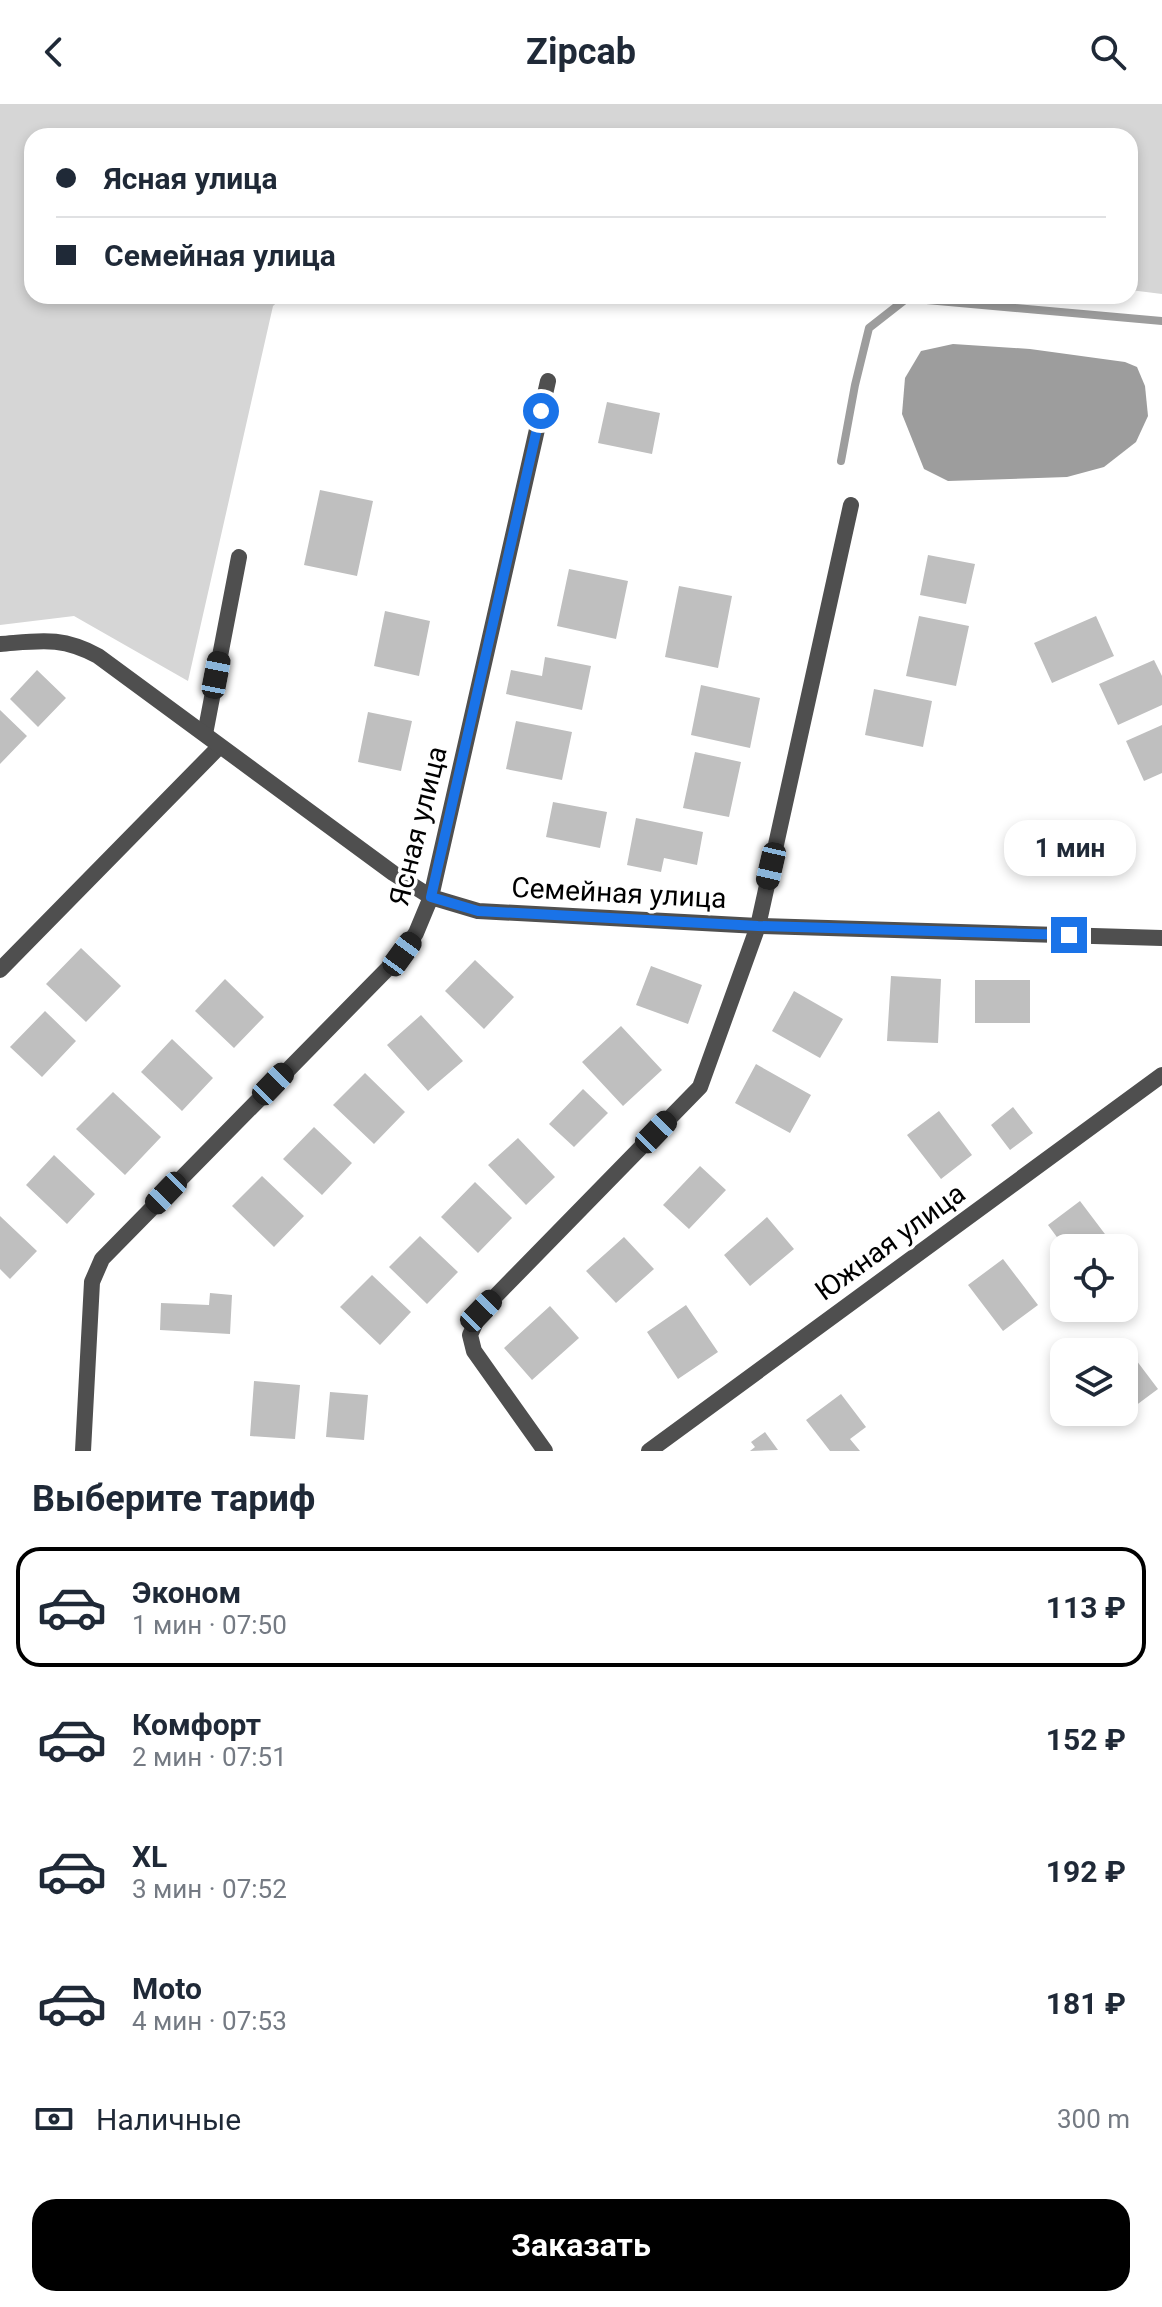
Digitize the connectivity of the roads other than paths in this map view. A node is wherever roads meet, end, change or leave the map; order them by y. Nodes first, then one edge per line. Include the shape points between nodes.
1 (548, 381) dead end
2 (851, 505) dead end
3 (239, 557) dead end
4 (0, 644) edge
5 (205, 734) junction
6 (219, 747) junction
7 (431, 897) junction
8 (758, 926) junction
9 (1162, 938) edge
10 (0, 970) edge
11 (1162, 1075) edge
12 (83, 1451) edge
13 (545, 1451) edge
14 (649, 1451) edge

1 - 7 street, Ясная улица
2 - 8 street
3 - 5 street
4 - 5 street, Семейная улица via 76,644
5 - 6 street, Семейная улица
6 - 7 street, Семейная улица
6 - 10 street
7 - 8 street, Семейная улица via 478,911
7 - 12 street, Ясная улица via 402,954 102,1259 92,1282
8 - 9 street, Семейная улица
8 - 13 street via 700,1087 481,1311 470,1335 474,1351
11 - 14 street, Южная улица

